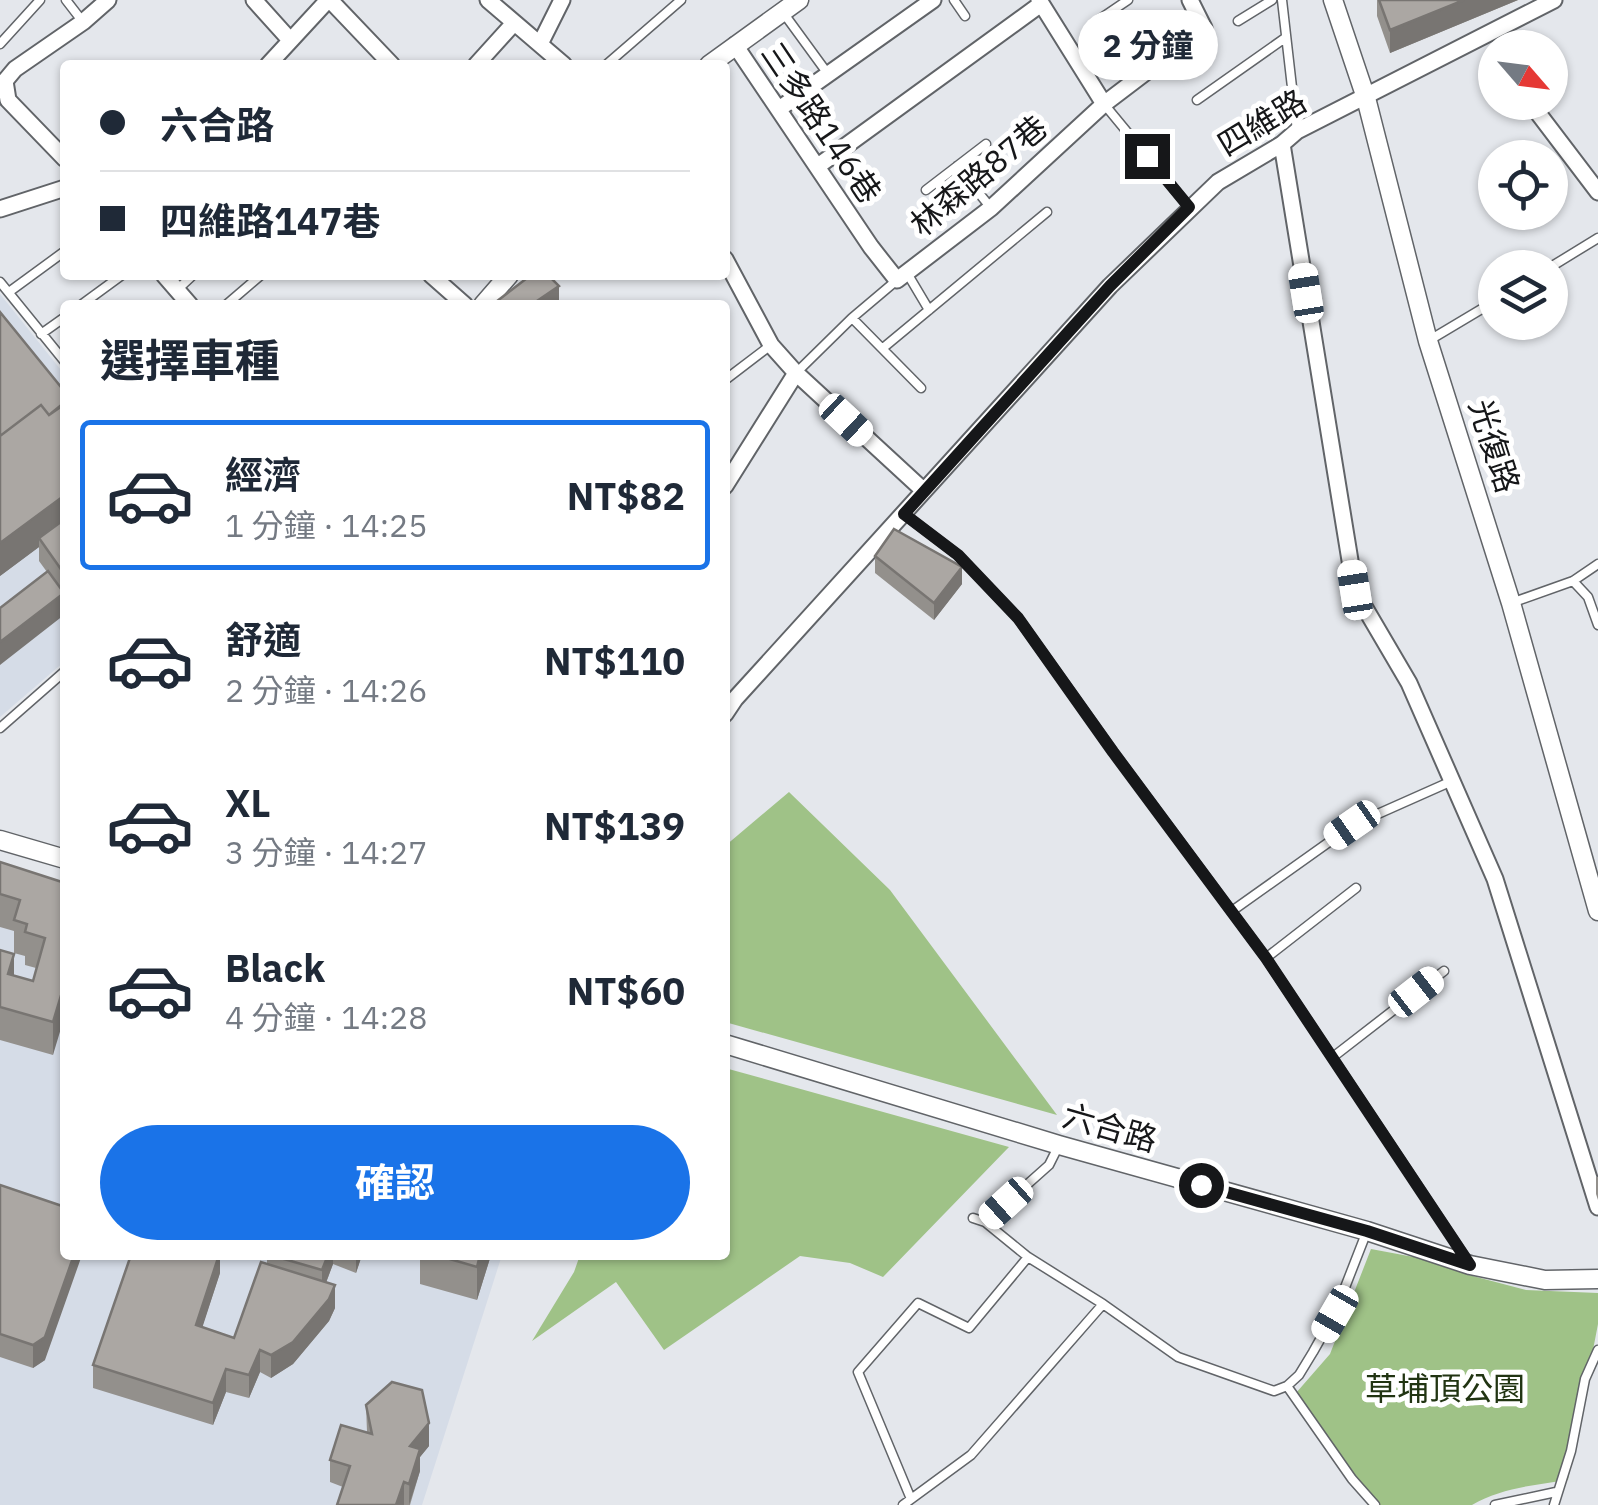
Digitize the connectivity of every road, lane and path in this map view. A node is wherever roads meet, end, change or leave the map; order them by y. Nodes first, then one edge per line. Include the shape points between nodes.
1 (40, 0) edge
2 (66, 0) edge
3 (108, 0) edge
4 (254, 0) edge
5 (329, 0) edge
6 (488, 0) edge
7 (562, 0) edge
8 (682, 0) edge
9 (799, 0) edge
10 (934, 0) edge
11 (954, 0) edge
12 (1128, 0) edge
13 (1272, 0) edge
14 (1282, 0) edge
15 (1333, 0) edge
16 (1554, 0) edge
17 (1192, 1) edge
18 (1040, 2) edge
19 (782, 11) junction
20 (965, 16) dead end
21 (1238, 21) dead end
22 (83, 22) junction
23 (514, 23) junction
24 (1094, 23) dead end
25 (1499, 30) edge
26 (1285, 38) junction
27 (290, 40) junction
28 (1478, 41) edge
29 (0, 44) edge
30 (540, 44) junction
31 (736, 45) junction
32 (272, 60) edge
33 (387, 60) edge
34 (481, 60) edge
35 (558, 60) edge
36 (612, 60) edge
37 (716, 60) edge
38 (828, 74) junction
39 (2, 78) edge
40 (1366, 98) junction
41 (1197, 100) dead end
42 (1104, 104) junction
43 (780, 109) junction
44 (1543, 120) edge
45 (1297, 131) junction
46 (986, 144) dead end
47 (1282, 144) junction
48 (60, 154) edge
49 (818, 166) junction
50 (957, 166) junction
51 (60, 190) edge
52 (926, 190) dead end
53 (1598, 192) edge
54 (1189, 207) junction
55 (992, 208) junction
56 (0, 209) edge
57 (1047, 212) dead end
58 (1598, 238) edge
59 (60, 255) edge
60 (1568, 256) edge
61 (730, 268) edge
62 (902, 276) junction
63 (115, 280) edge
64 (168, 280) edge
65 (188, 280) edge
66 (255, 280) edge
67 (436, 280) edge
68 (505, 280) edge
69 (0, 282) edge
70 (177, 290) junction
71 (8, 292) junction
72 (88, 300) edge
73 (186, 300) edge
74 (232, 300) edge
75 (459, 300) edge
76 (487, 300) edge
77 (929, 310) junction
78 (1478, 310) edge
79 (852, 318) junction
80 (60, 321) edge
81 (41, 334) junction
82 (1428, 341) junction
83 (771, 346) junction
84 (883, 348) junction
85 (60, 356) edge
86 (796, 373) junction
87 (730, 376) edge
88 (921, 388) dead end
89 (731, 464) edge
90 (923, 490) junction
91 (904, 514) junction
92 (1598, 564) edge
93 (1573, 581) junction
94 (1598, 592) edge
95 (1588, 597) junction
96 (1511, 602) junction
97 (1598, 625) edge
98 (60, 674) edge
99 (730, 694) edge
100 (0, 728) edge
101 (1452, 781) junction
102 (0, 840) edge
103 (60, 858) edge
104 (1356, 888) dead end
105 (1232, 911) junction
106 (1598, 911) edge
107 (1266, 958) junction
108 (1444, 971) dead end
109 (730, 1046) edge
110 (1333, 1057) junction
111 (1058, 1145) junction
112 (1598, 1208) edge
113 (974, 1218) dead end
114 (985, 1222) junction
115 (1367, 1231) junction
116 (1028, 1257) junction
117 (1470, 1265) junction
118 (1598, 1279) edge
119 (1102, 1304) junction
120 (1598, 1350) edge
121 (1287, 1386) junction
122 (1556, 1492) junction
123 (912, 1499) junction
124 (903, 1505) edge
125 (1375, 1505) edge
126 (1495, 1505) edge
127 (1554, 1505) edge

1 - 29 lane
2 - 22 lane
3 - 22 street
4 - 27 street
5 - 27 street
5 - 33 street
6 - 23 street
7 - 30 street
8 - 36 lane
9 - 19 street
10 - 38 street
11 - 20 lane
12 - 24 lane
13 - 21 lane
14 - 26 lane
15 - 40 street, 光復路
16 - 25 street, 四維路
17 - 42 street, 林森路87巷 via 1204,28
18 - 42 street
18 - 49 street
19 - 31 street
19 - 38 lane
22 - 39 street
23 - 30 street
23 - 34 street
26 - 41 lane
26 - 45 lane
27 - 32 street
28 - 40 street, 四維路
30 - 35 street
31 - 37 street
31 - 43 street, 三多路146巷
38 - 43 street
39 - 48 street via 8,100
40 - 45 street, 四維路
40 - 82 street, 光復路
42 - 54 lane
42 - 55 street, 林森路87巷
43 - 49 street, 三多路146巷
44 - 53 street
45 - 47 street, 四維路
46 - 50 lane
47 - 54 street, 四維路
47 - 101 street via 1355,590 1409,683
49 - 62 street, 三多路146巷 via 871,247
50 - 52 lane
50 - 55 lane
51 - 56 street
54 - 90 street, 四維路
55 - 62 street, 林森路87巷
57 - 77 lane
58 - 60 lane
59 - 71 lane
61 - 83 street
62 - 77 lane
62 - 79 lane, 林森路87巷
63 - 72 lane
64 - 70 street
65 - 70 lane
66 - 74 lane
67 - 75 street
68 - 76 street
69 - 71 lane
70 - 73 street
71 - 81 lane
77 - 84 lane
78 - 82 lane
79 - 84 lane
79 - 86 lane, 林森路87巷
80 - 81 lane
81 - 85 lane
82 - 96 street, 光復路
83 - 86 street
83 - 87 lane
84 - 88 lane
86 - 89 street
86 - 90 street
90 - 91 street, 四維路
91 - 99 street, 四維路
91 - 105 lane via 958,555 1018,618
92 - 93 lane
93 - 95 lane
93 - 96 lane
94 - 95 lane
95 - 97 lane
96 - 106 street, 光復路
98 - 100 lane
101 - 105 lane via 1352,825
101 - 112 street via 1495,879
102 - 103 street
104 - 107 lane
105 - 107 lane
107 - 110 lane
108 - 110 lane
109 - 111 street, 六合路
110 - 117 lane
111 - 114 lane via 1049,1164
111 - 115 street, 六合路
113 - 114 lane
114 - 116 lane
115 - 117 street, 六合路
115 - 121 lane via 1335,1314
116 - 119 lane
116 - 123 lane via 969,1328 918,1303 858,1372
117 - 118 street, 六合路 via 1545,1280
119 - 121 lane via 1178,1356 1274,1390
119 - 123 lane via 971,1454
120 - 122 lane
121 - 125 lane
122 - 126 lane
122 - 127 lane
123 - 124 lane

